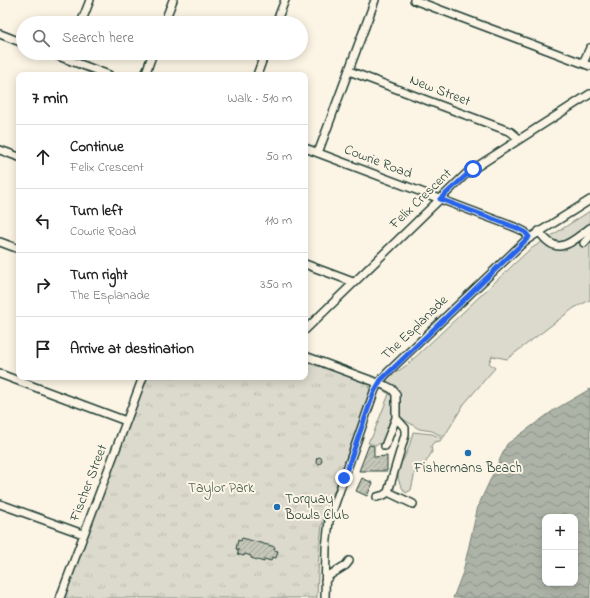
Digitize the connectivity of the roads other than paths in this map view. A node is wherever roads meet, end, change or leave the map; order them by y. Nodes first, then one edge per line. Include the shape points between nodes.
1 (90, 0) edge
2 (173, 0) edge
3 (285, 0) edge
4 (375, 0) edge
5 (414, 0) edge
6 (84, 16) edge
7 (167, 16) edge
8 (279, 16) edge
9 (0, 34) edge
10 (16, 40) edge
11 (590, 48) edge
12 (77, 60) edge
13 (150, 60) edge
14 (262, 60) edge
15 (586, 64) edge
16 (349, 71) junction
17 (103, 72) edge
18 (145, 72) edge
19 (258, 72) edge
20 (590, 94) edge
21 (519, 139) junction
22 (308, 149) edge
23 (0, 150) edge
24 (318, 153) junction
25 (16, 156) edge
26 (440, 199) junction
27 (590, 200) edge
28 (590, 228) edge
29 (539, 231) junction
30 (590, 236) edge
31 (529, 237) junction
32 (0, 242) edge
33 (584, 243) dead end
34 (16, 248) edge
35 (308, 265) edge
36 (354, 282) junction
37 (308, 327) edge
38 (308, 357) edge
39 (0, 374) edge
40 (16, 380) edge
41 (16, 380) edge
42 (142, 380) edge
43 (378, 384) junction
44 (396, 418) junction
45 (126, 421) junction
46 (385, 446) dead end
47 (388, 492) junction
48 (377, 497) dead end
49 (0, 504) edge
50 (413, 504) dead end
51 (83, 534) junction
52 (349, 561) dead end
53 (325, 581) junction
54 (60, 598) edge
55 (325, 598) edge

1 - 6 street
2 - 7 street
3 - 8 street
4 - 16 street
5 - 15 street
9 - 10 street
11 - 15 street
12 - 17 street
13 - 18 street
14 - 19 street
16 - 21 street, New Street via 511,132
16 - 24 street
20 - 21 street, Felix Crescent
21 - 26 street, Felix Crescent via 467,173
22 - 24 street, Cowrie Road
23 - 25 street
24 - 26 street, Cowrie Road
26 - 31 street, Cowrie Road via 517,228
26 - 36 street, Felix Crescent
27 - 29 street, The Esplanade
28 - 29 street via 561,246 545,241
29 - 31 street, The Esplanade
30 - 33 street
31 - 43 street, The Esplanade
32 - 34 street
35 - 36 street
36 - 37 street, Felix Crescent
38 - 43 street
39 - 40 street
41 - 45 street
42 - 45 street, Fischer Street
43 - 44 street via 392,389 396,394
43 - 53 street, The Esplanade via 331,516 326,538
44 - 46 street
44 - 47 street via 404,428 405,435
45 - 51 street, Fischer Street
47 - 48 street
47 - 50 street
49 - 51 street
51 - 54 street, Fischer Street
52 - 53 street
53 - 55 street, The Esplanade

